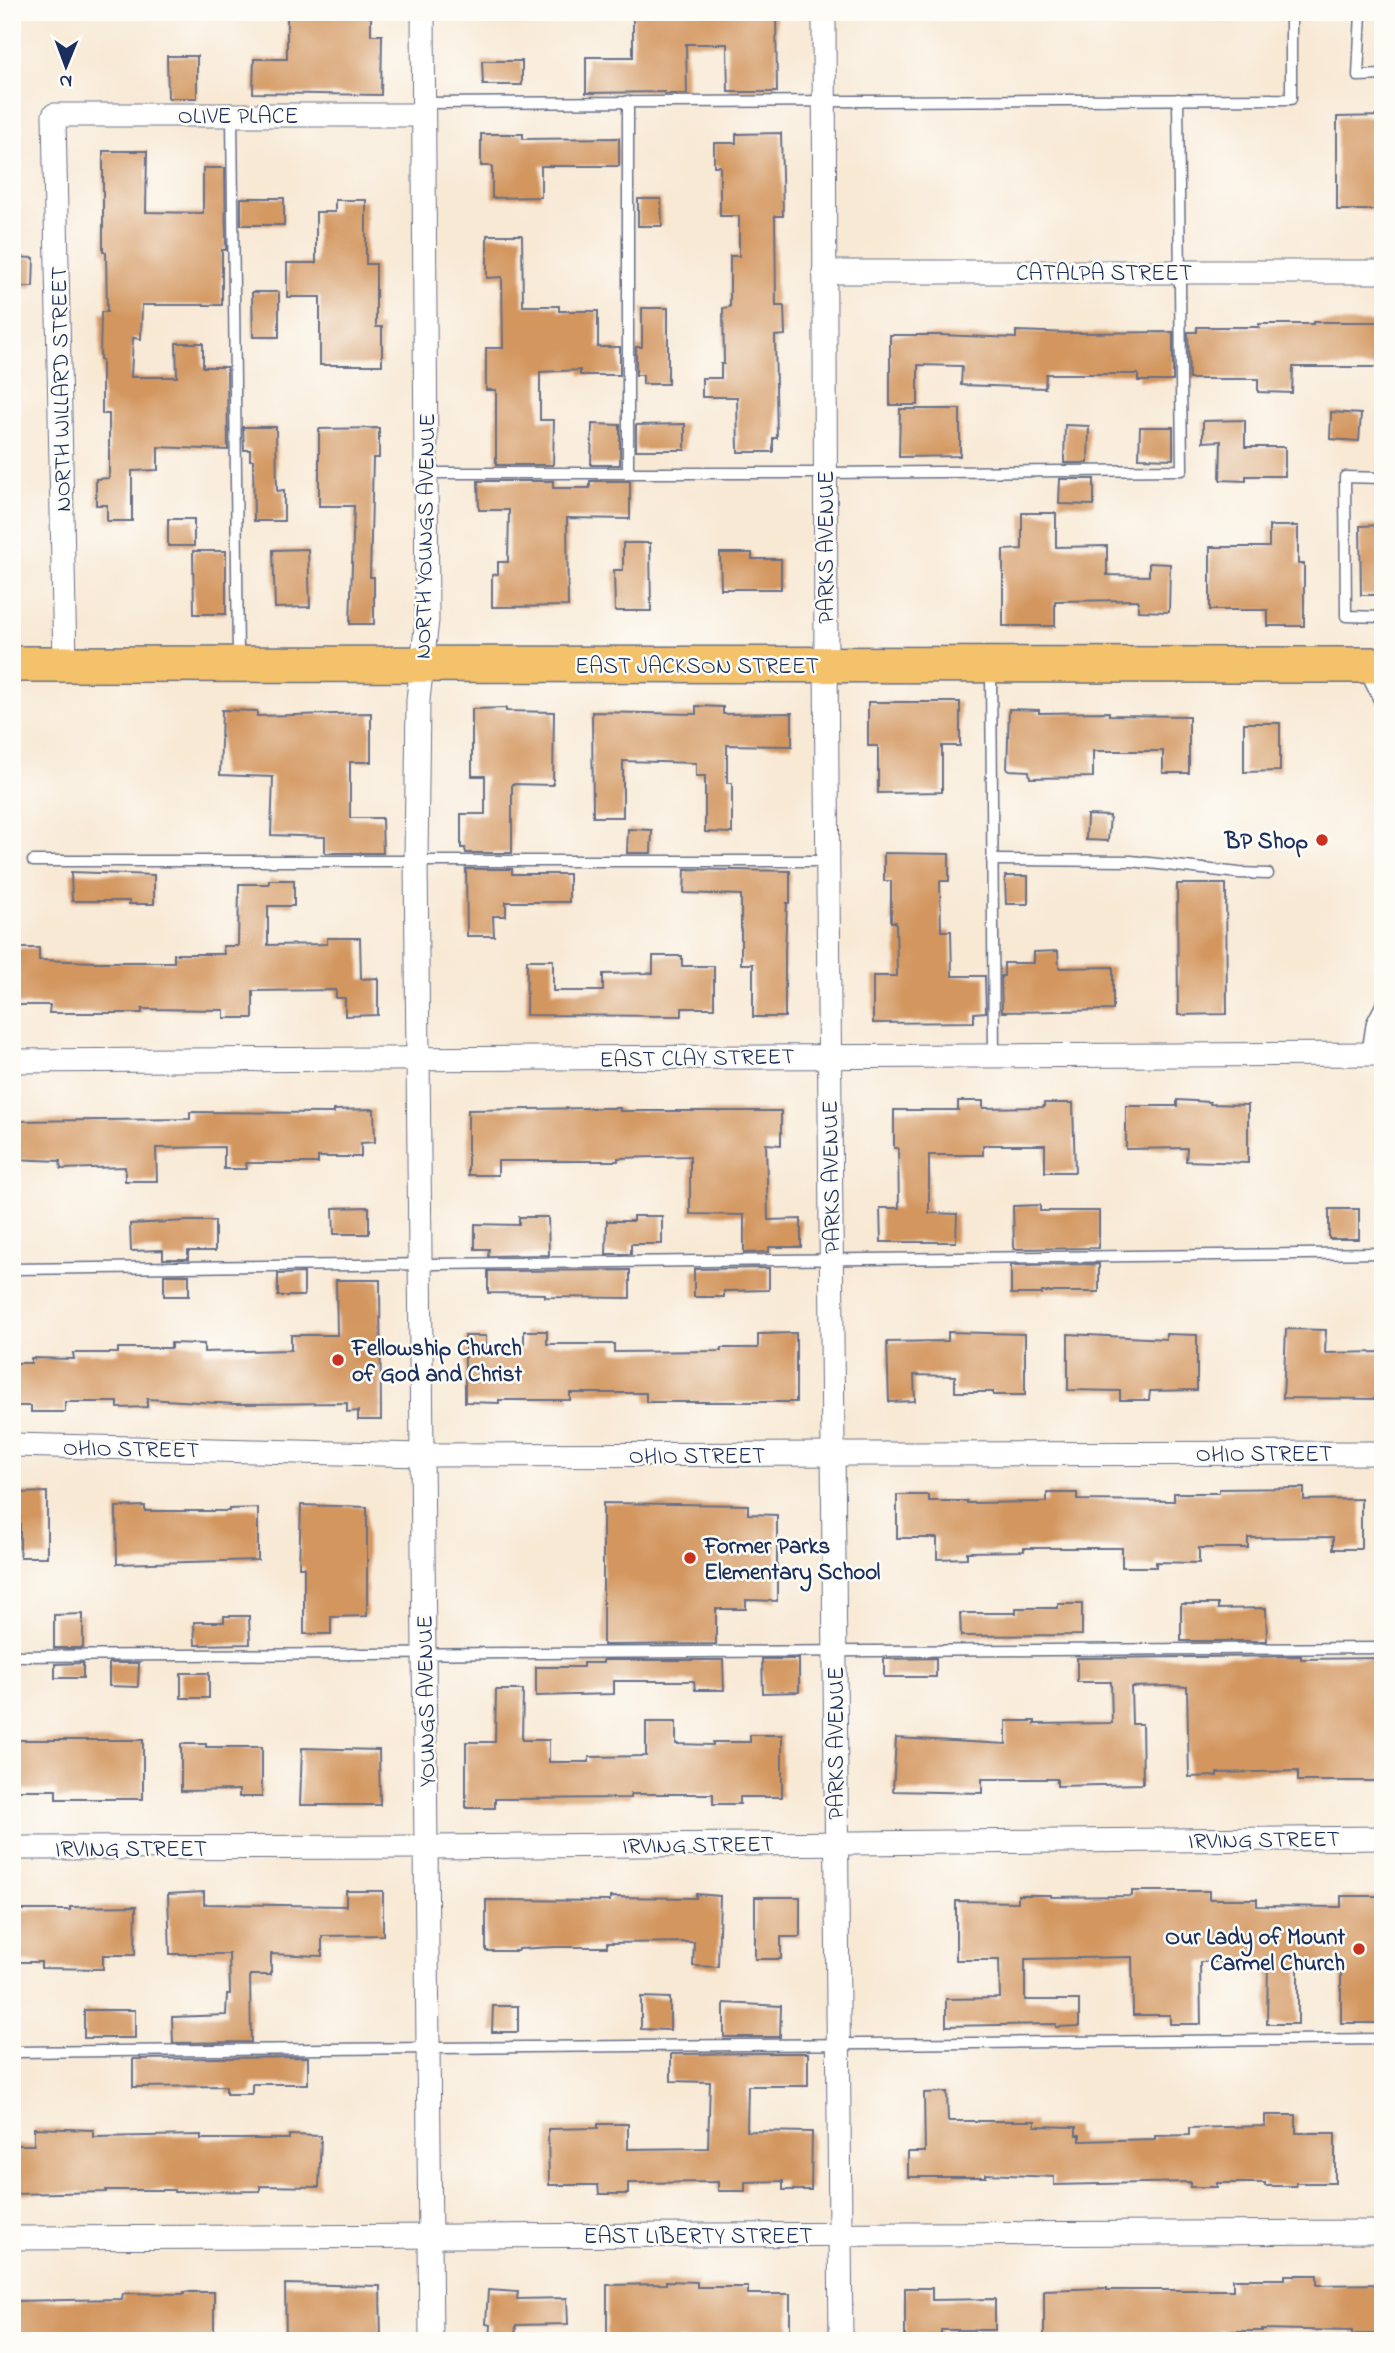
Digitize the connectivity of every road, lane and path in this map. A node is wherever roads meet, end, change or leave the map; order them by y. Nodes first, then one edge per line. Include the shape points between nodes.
1 (423, 12) edge
2 (824, 12) edge
3 (1291, 12) edge
4 (1361, 12) edge
5 (1383, 75) edge
6 (1178, 99) junction
7 (628, 101) junction
8 (824, 101) junction
9 (423, 109) junction
10 (54, 115) joint
11 (232, 115) junction
12 (824, 272) junction
13 (1180, 272) junction
14 (1383, 272) edge
15 (426, 473) junction
16 (628, 473) junction
17 (825, 473) junction
18 (1383, 478) edge
19 (1383, 617) edge
20 (12, 664) edge
21 (65, 664) junction
22 (238, 664) junction
23 (422, 664) junction
24 (826, 665) junction
25 (991, 665) junction
26 (1372, 665) edge
27 (1383, 708) edge
28 (416, 860) junction
29 (827, 860) junction
30 (992, 860) junction
31 (33, 861) dead end
32 (1268, 874) dead end
33 (1383, 1001) edge
34 (1375, 1054) edge
35 (829, 1055) junction
36 (993, 1056) junction
37 (419, 1060) junction
38 (12, 1061) edge
39 (1383, 1253) edge
40 (831, 1259) junction
41 (421, 1265) junction
42 (12, 1269) edge
43 (12, 1445) edge
44 (1383, 1452) edge
45 (833, 1454) junction
46 (422, 1455) junction
47 (1383, 1648) edge
48 (835, 1651) junction
49 (425, 1654) junction
50 (12, 1656) edge
51 (1383, 1838) edge
52 (836, 1843) junction
53 (426, 1847) junction
54 (12, 1848) edge
55 (1383, 2039) edge
56 (838, 2044) junction
57 (428, 2050) junction
58 (12, 2052) edge
59 (1383, 2232) edge
60 (840, 2235) junction
61 (430, 2236) junction
62 (12, 2238) edge
63 (431, 2341) edge
64 (841, 2341) edge

1 - 9 street, NORTH YOUNGS AVENUE
2 - 8 street, PARKS AVENUE
3 - 6 lane via 1291,99
4 - 5 lane via 1358,76
6 - 8 lane
6 - 13 lane
7 - 8 lane
7 - 9 lane
7 - 16 lane
8 - 12 street, PARKS AVENUE
9 - 11 street, OLIVE PLACE
9 - 15 street, NORTH YOUNGS AVENUE
10 - 11 street, OLIVE PLACE
10 - 21 street, NORTH WILLARD STREET
11 - 22 lane
12 - 13 street, CATALPA STREET
12 - 17 street, PARKS AVENUE
13 - 14 street, CATALPA STREET
13 - 17 lane via 1182,470
15 - 16 lane
15 - 23 street, NORTH YOUNGS AVENUE via 427,620
16 - 17 lane
17 - 24 street, PARKS AVENUE
18 - 19 lane via 1345,477 1346,616
20 - 21 main road, EAST JACKSON STREET
21 - 22 main road, EAST JACKSON STREET
22 - 23 main road, EAST JACKSON STREET
23 - 24 main road, EAST JACKSON STREET
23 - 28 street, NORTH YOUNGS AVENUE
24 - 25 main road, EAST JACKSON STREET
24 - 29 street, PARKS AVENUE
25 - 26 main road, EAST JACKSON STREET
25 - 30 lane
26 - 27 lane
28 - 29 lane
28 - 31 lane
28 - 37 street, NORTH YOUNGS AVENUE
29 - 35 street, PARKS AVENUE
30 - 32 lane via 1131,861
30 - 36 lane
33 - 34 lane via 1372,1022
34 - 36 street, EAST CLAY STREET
35 - 36 street, EAST CLAY STREET
35 - 37 street, EAST CLAY STREET
35 - 40 street, PARKS AVENUE
37 - 38 street, EAST CLAY STREET
37 - 41 street, YOUNGS AVENUE
39 - 40 lane
40 - 41 lane
40 - 45 street, PARKS AVENUE
41 - 42 lane
41 - 46 street, YOUNGS AVENUE
43 - 46 street, OHIO STREET
44 - 45 street, OHIO STREET
45 - 46 street, OHIO STREET
45 - 48 street, PARKS AVENUE
46 - 49 street, YOUNGS AVENUE
47 - 48 lane
48 - 49 lane
48 - 52 street, PARKS AVENUE
49 - 50 lane
49 - 53 street, YOUNGS AVENUE
51 - 52 street, IRVING STREET
52 - 53 street, IRVING STREET
52 - 56 street, PARKS AVENUE
53 - 54 street, IRVING STREET
53 - 57 street, YOUNGS AVENUE
55 - 56 lane
56 - 57 lane
56 - 60 street, PARKS AVENUE
57 - 58 lane
57 - 61 street, YOUNGS AVENUE
59 - 60 street, EAST LIBERTY STREET
60 - 61 street, EAST LIBERTY STREET
60 - 64 street, PARKS AVENUE
61 - 62 street, EAST LIBERTY STREET
61 - 63 street, YOUNGS AVENUE

